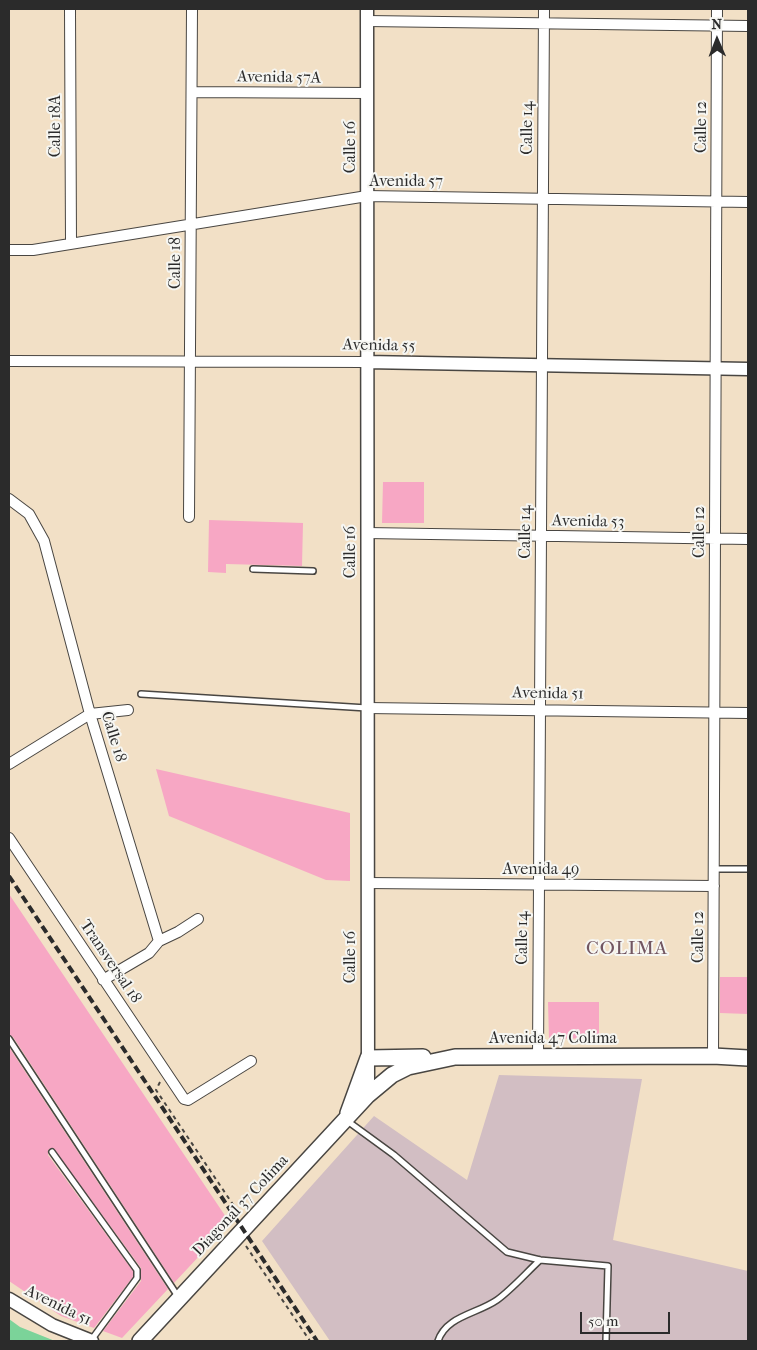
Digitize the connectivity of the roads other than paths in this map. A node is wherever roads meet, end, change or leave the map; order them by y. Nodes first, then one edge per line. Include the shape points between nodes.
1 (70, 9) edge
2 (192, 9) edge
3 (544, 9) edge
4 (717, 9) edge
5 (367, 15) edge
6 (544, 23) junction
7 (717, 26) junction
8 (748, 26) edge
9 (192, 92) junction
10 (367, 93) junction
11 (367, 196) junction
12 (543, 199) junction
13 (717, 201) junction
14 (748, 202) edge
15 (191, 224) junction
16 (71, 243) junction
17 (9, 250) edge
18 (9, 361) edge
19 (190, 362) junction
20 (366, 362) junction
21 (542, 366) junction
22 (716, 369) junction
23 (748, 369) edge
24 (9, 499) edge
25 (190, 517) dead end
26 (367, 533) junction
27 (541, 536) junction
28 (715, 538) junction
29 (748, 539) edge
30 (254, 569) dead end
31 (313, 571) dead end
32 (141, 694) dead end
33 (367, 708) junction
34 (128, 710) dead end
35 (540, 710) junction
36 (715, 712) junction
37 (748, 713) edge
38 (90, 714) junction
39 (9, 764) edge
40 (9, 838) edge
41 (714, 869) junction
42 (748, 869) edge
43 (367, 884) junction
44 (538, 885) junction
45 (714, 886) junction
46 (198, 918) dead end
47 (158, 942) junction
48 (103, 980) junction
49 (9, 1040) edge
50 (538, 1056) junction
51 (713, 1056) junction
52 (455, 1057) junction
53 (368, 1058) junction
54 (748, 1058) edge
55 (251, 1061) dead end
56 (368, 1095) junction
57 (345, 1120) junction
58 (52, 1152) dead end
59 (540, 1260) junction
60 (180, 1298) junction
61 (9, 1299) edge
62 (92, 1341) edge
63 (140, 1341) edge
64 (438, 1341) edge
65 (606, 1341) edge

1 - 16 street, Calle 18A
2 - 9 street, Calle 18
3 - 6 street, Calle 14
4 - 7 street, Calle 12
5 - 6 street
5 - 10 street, Calle 16
6 - 7 street
6 - 12 street, Calle 14
7 - 8 street
7 - 13 street, Calle 12
9 - 10 street, Avenida 57A
9 - 15 street, Calle 18
10 - 11 street, Calle 16
11 - 12 street, Avenida 57
11 - 15 street, Avenida 57
11 - 20 street, Calle 16
12 - 13 street, Avenida 57
12 - 21 street, Calle 14
13 - 14 street, Avenida 57
13 - 22 street, Calle 12
15 - 16 street, Avenida 57
15 - 19 street, Calle 18
16 - 17 street, Avenida 57 via 33,250
18 - 19 street, Avenida 55
19 - 20 street, Avenida 55
19 - 25 street, Calle 18
20 - 21 street, Avenida 55
20 - 26 street, Calle 16
21 - 22 street, Avenida 55
21 - 27 street, Calle 14
22 - 23 street, Avenida 55
22 - 28 street, Calle 12
24 - 38 street, Calle 18 via 29,514 44,541
26 - 27 street, Avenida 53
26 - 33 street, Calle 16
27 - 28 street, Avenida 53
27 - 35 street, Calle 14
28 - 29 street, Avenida 53
28 - 36 street, Calle 12
30 - 31 lane
32 - 33 lane, Avenida 51
33 - 35 street, Avenida 51
33 - 43 street, Calle 16
34 - 38 street
35 - 36 street, Avenida 51
35 - 44 street, Calle 14
36 - 37 street, Avenida 51
36 - 41 street, Calle 12
38 - 39 street
38 - 47 street, Calle 18
40 - 48 street, Transversal 18
41 - 42 lane
41 - 45 street, Calle 12
43 - 44 street, Avenida 49
43 - 53 street, Calle 16
44 - 45 street, Avenida 49
44 - 50 street, Calle 14
45 - 51 street, Calle 12
46 - 47 street
47 - 48 street via 149,953
48 - 55 street, Transversal 18 via 184,1099 188,1100
49 - 60 lane
50 - 51 main road, Avenida 47 Colima
50 - 52 main road, Avenida 47 Colima
51 - 54 main road, Avenida 47 Colima
52 - 53 main road
52 - 56 main road, Avenida 47 Colima via 408,1067 392,1075
53 - 56 street, Calle 16
53 - 57 main road
56 - 57 main road, Diagonal 37 Colima
57 - 59 lane via 394,1155 507,1252
57 - 60 main road, Diagonal 37 Colima
58 - 62 lane via 137,1270 137,1278
59 - 64 lane via 496,1300 456,1320 442,1331
59 - 65 lane via 608,1266
60 - 63 main road, Diagonal 37 Colima
61 - 62 street, Avenida 51 via 52,1325

